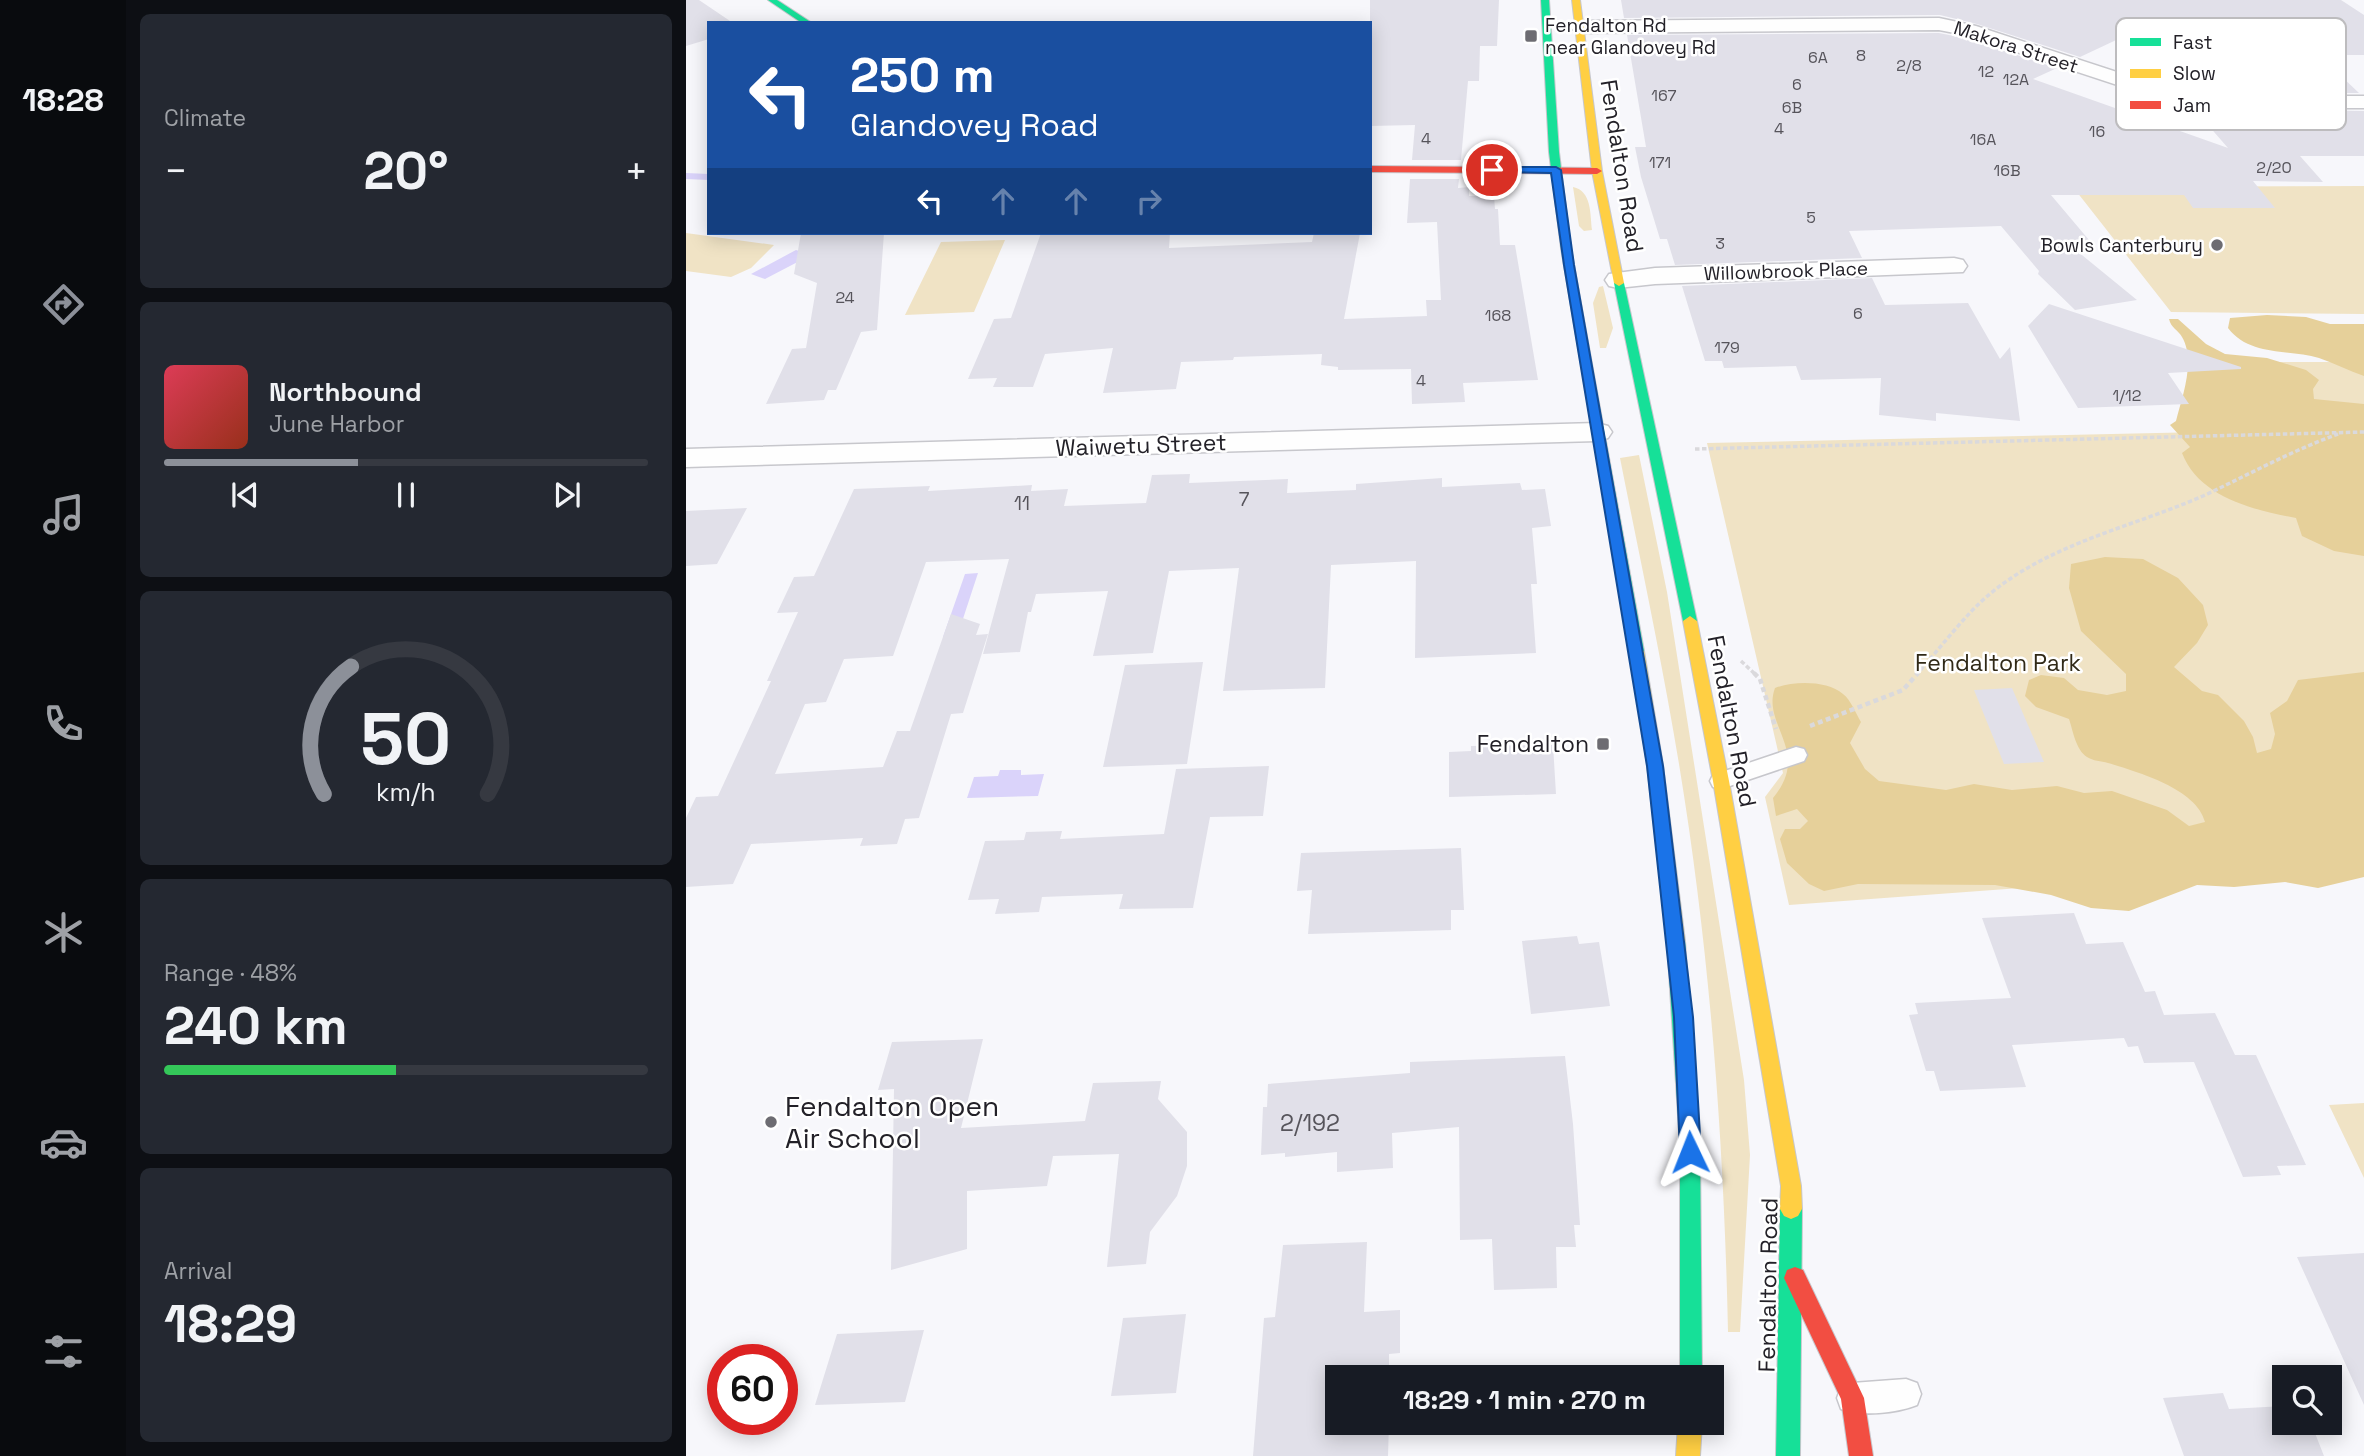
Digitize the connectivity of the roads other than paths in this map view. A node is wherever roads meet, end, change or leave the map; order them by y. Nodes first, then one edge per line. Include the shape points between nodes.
1 (772, 0) edge
2 (1545, 0) edge
3 (1576, 0) edge
4 (805, 21) edge
5 (1579, 27) junction
6 (2116, 79) edge
7 (1570, 99) junction
8 (2346, 102) edge
9 (2364, 102) edge
10 (1372, 169) edge
11 (1556, 170) junction
12 (1597, 171) junction
13 (1954, 266) dead end
14 (1589, 272) dead end
15 (1618, 280) junction
16 (1573, 288) junction
17 (1632, 343) junction
18 (1620, 360) dead end
19 (1607, 431) junction
20 (686, 458) edge
21 (1796, 755) dead end
22 (1721, 781) junction
23 (1791, 1270) junction
24 (1691, 1365) edge
25 (1906, 1394) dead end
26 (1852, 1398) junction
27 (1689, 1435) edge
28 (1688, 1456) edge
29 (1788, 1456) edge
30 (1861, 1456) edge

1 - 4 main road
2 - 7 main road, Fendalton Road
3 - 5 main road, Fendalton Road
5 - 6 street, Makora Street via 1938,24
5 - 7 main road, Fendalton Road
7 - 11 main road, Fendalton Road
7 - 12 main road, Fendalton Road
8 - 9 street, Makora Street
10 - 11 main road
11 - 12 main road
11 - 16 main road, Fendalton Road
12 - 15 main road, Fendalton Road via 1602,238
13 - 15 street, Willowbrook Place
14 - 16 main road
15 - 17 main road, Fendalton Road
16 - 19 main road, Fendalton Road
17 - 18 main road
17 - 22 main road, Fendalton Road
19 - 20 street, Waiwetu Street
19 - 24 main road, Fendalton Road via 1655,766 1684,1017 1694,1247
21 - 22 lane
22 - 23 main road, Fendalton Road via 1791,1186
23 - 26 main road
23 - 29 main road, Fendalton Road
25 - 26 lane
26 - 30 main road
27 - 28 main road

